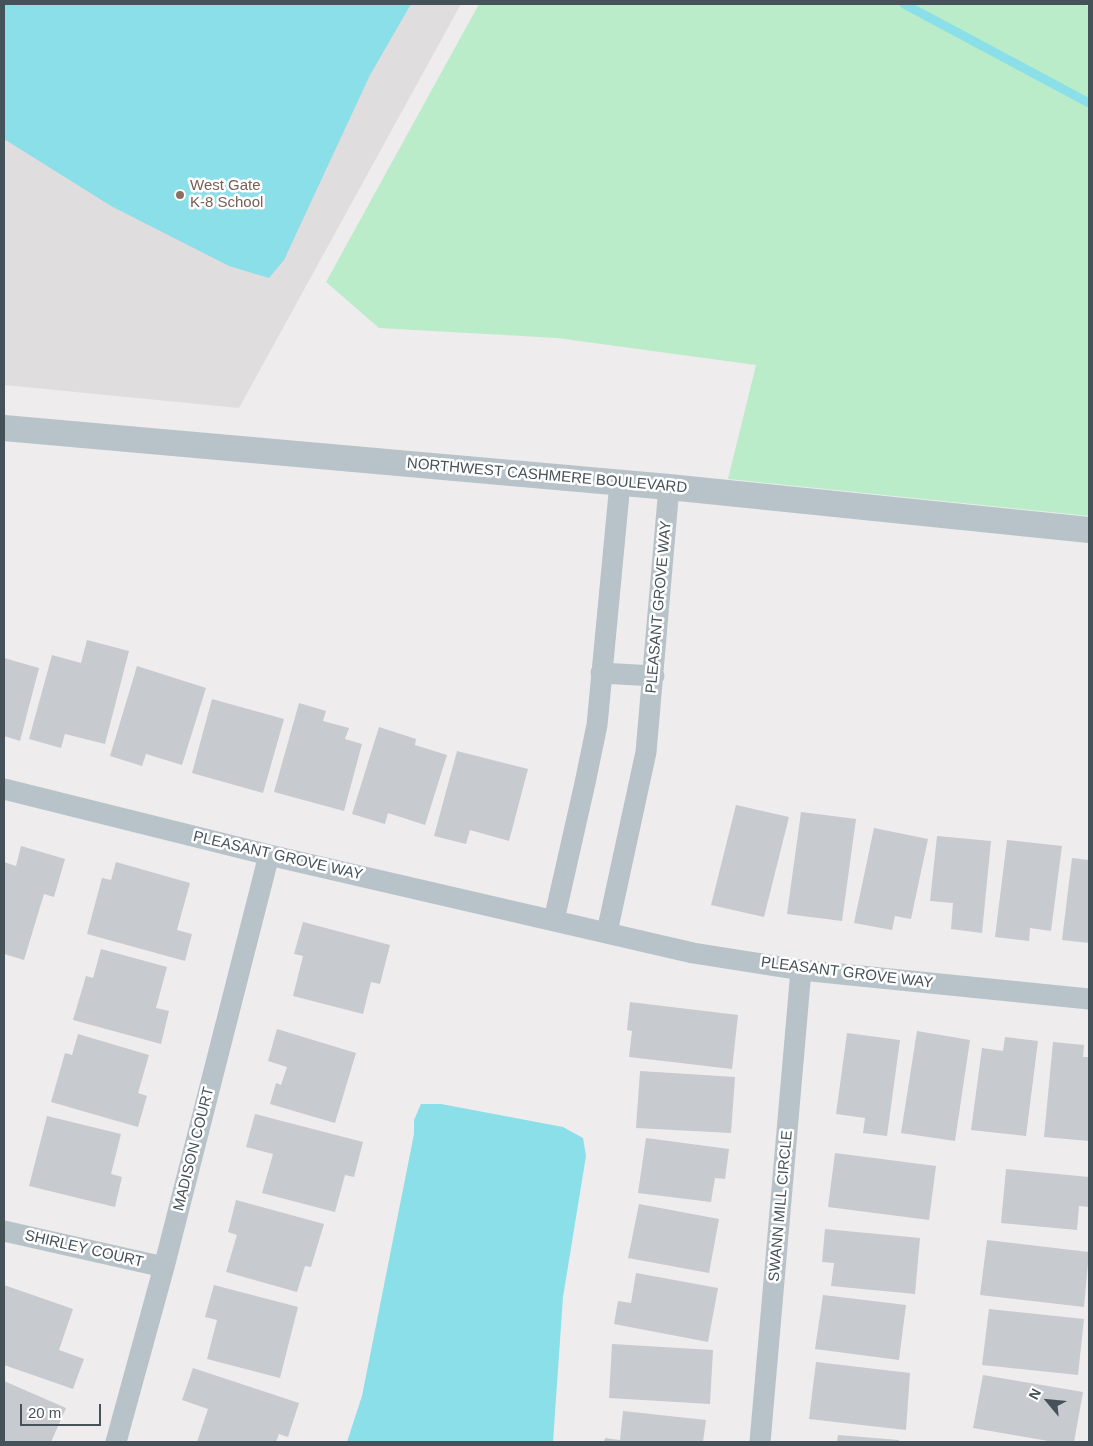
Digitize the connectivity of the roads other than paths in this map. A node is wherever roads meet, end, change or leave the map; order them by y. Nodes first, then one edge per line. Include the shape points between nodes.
1 (4, 428) edge
2 (620, 483) junction
3 (669, 487) junction
4 (1089, 530) edge
5 (601, 673) junction
6 (654, 676) junction
7 (4, 790) edge
8 (269, 855) junction
9 (554, 920) junction
10 (607, 932) junction
11 (801, 970) junction
12 (1089, 999) edge
13 (4, 1231) edge
14 (164, 1267) junction
15 (116, 1442) edge
16 (760, 1442) edge

1 - 2 street, NORTHWEST CASHMERE BOULEVARD
2 - 3 street, NORTHWEST CASHMERE BOULEVARD
2 - 5 street
3 - 4 street, NORTHWEST CASHMERE BOULEVARD
3 - 6 street, PLEASANT GROVE WAY
5 - 6 street
5 - 9 street via 597,725 586,783
6 - 10 street, PLEASANT GROVE WAY via 646,752
7 - 8 street, PLEASANT GROVE WAY
8 - 9 street, PLEASANT GROVE WAY
8 - 14 street, MADISON COURT
9 - 10 street, PLEASANT GROVE WAY
10 - 11 street, PLEASANT GROVE WAY via 693,953
11 - 12 street, PLEASANT GROVE WAY
11 - 16 street, SWANN MILL CIRCLE
13 - 14 street, SHIRLEY COURT
14 - 15 street, MADISON COURT

